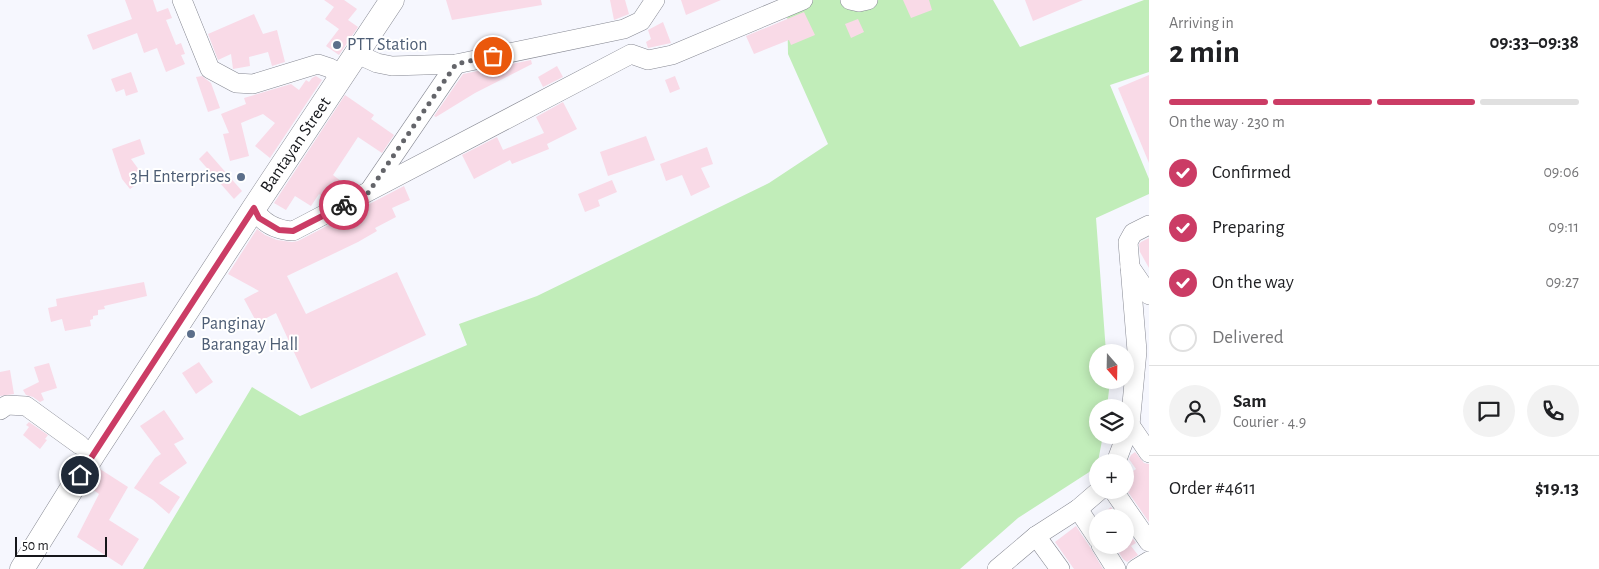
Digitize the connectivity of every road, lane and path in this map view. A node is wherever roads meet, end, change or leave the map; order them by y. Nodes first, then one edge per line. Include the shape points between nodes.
1 (182, 0) edge
2 (392, 0) edge
3 (655, 0) edge
4 (803, 0) edge
5 (850, 0) edge
6 (868, 0) edge
7 (624, 29) junction
8 (357, 54) junction
9 (632, 54) junction
10 (456, 64) junction
11 (342, 76) junction
12 (368, 193) junction
13 (254, 208) junction
14 (1149, 225) edge
15 (1129, 265) junction
16 (1149, 294) edge
17 (1137, 351) junction
18 (1149, 369) edge
19 (1132, 399) edge
20 (0, 410) edge
21 (1134, 431) edge
22 (88, 450) junction
23 (1149, 453) edge
24 (1090, 499) edge
25 (1119, 499) edge
26 (1078, 509) junction
27 (1089, 526) edge
28 (1036, 536) junction
29 (1149, 542) edge
30 (1107, 554) edge
31 (1149, 561) edge
32 (1001, 568) edge
33 (22, 569) edge
34 (1060, 569) edge
35 (1116, 569) edge
36 (1136, 569) edge

1 - 11 street via 210,69 236,83 253,84 318,64
2 - 8 main road, Bantayan Street
3 - 7 street via 641,20
4 - 9 street via 672,55 648,60
5 - 6 street
7 - 9 street
7 - 10 street
8 - 10 street via 392,66
8 - 11 main road, Bantayan Street
9 - 12 street
10 - 12 street
11 - 13 main road, Bantayan Street
12 - 13 street via 293,231 279,230 259,218
13 - 22 main road, Bantayan Street
14 - 15 street via 1133,233 1128,242
15 - 16 street
15 - 17 street
17 - 18 street
17 - 19 street
20 - 22 street via 6,405 26,406
21 - 23 street
22 - 33 main road, Bantayan Street
24 - 26 street
25 - 29 street
26 - 27 street
26 - 28 street
28 - 32 street
28 - 34 street
30 - 35 street
31 - 36 street

